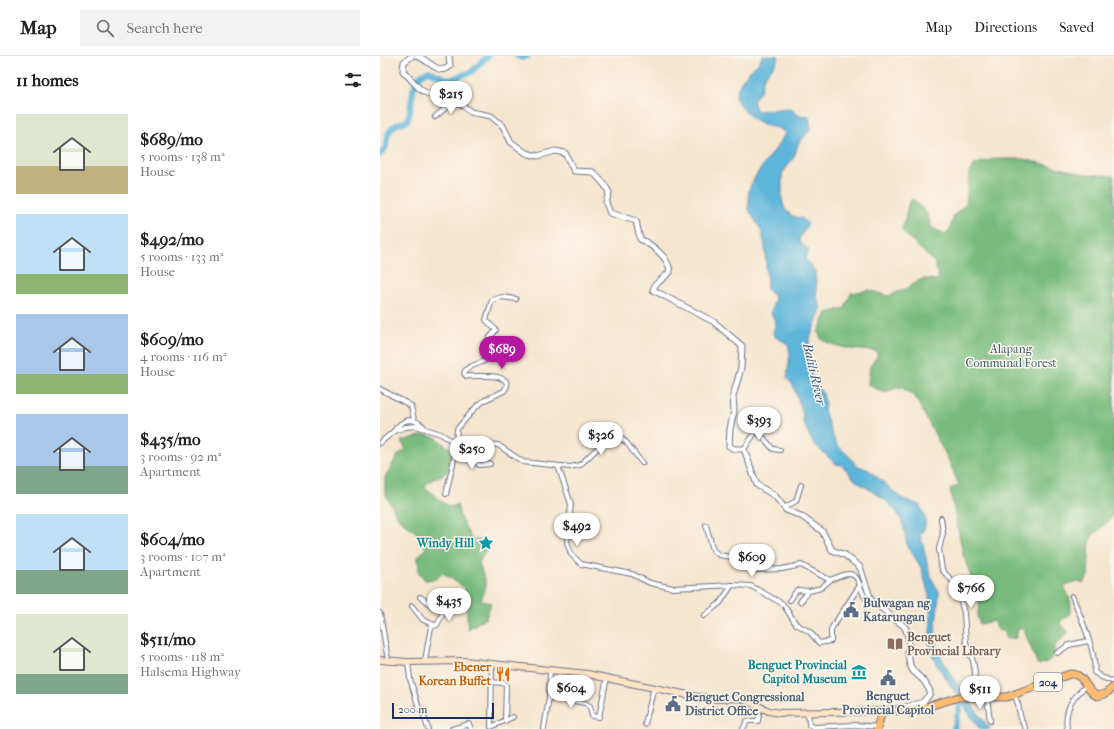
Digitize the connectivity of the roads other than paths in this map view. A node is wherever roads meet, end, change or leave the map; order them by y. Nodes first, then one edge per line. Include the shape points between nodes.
1 (412, 56) edge
2 (417, 56) edge
3 (449, 56) edge
4 (455, 100) junction
5 (435, 117) dead end
6 (516, 299) dead end
7 (380, 389) edge
8 (414, 420) junction
9 (765, 423) dead end
10 (425, 428) junction
11 (757, 430) junction
12 (394, 431) junction
13 (454, 441) junction
14 (380, 443) edge
15 (744, 449) junction
16 (780, 450) dead end
17 (455, 452) junction
18 (642, 463) dead end
19 (490, 464) dead end
20 (558, 466) junction
21 (801, 485) dead end
22 (446, 494) dead end
23 (784, 508) junction
24 (941, 518) dead end
25 (706, 525) dead end
26 (830, 580) junction
27 (732, 585) junction
28 (860, 585) junction
29 (808, 591) junction
30 (1072, 596) dead end
31 (420, 597) dead end
32 (790, 600) dead end
33 (871, 600) junction
34 (800, 602) dead end
35 (412, 606) dead end
36 (380, 613) edge
37 (704, 616) dead end
38 (435, 625) junction
39 (1088, 641) junction
40 (1057, 653) dead end
41 (380, 660) edge
42 (388, 660) junction
43 (425, 660) junction
44 (408, 662) junction
45 (492, 664) junction
46 (550, 670) junction
47 (607, 677) junction
48 (491, 682) junction
49 (1114, 682) edge
50 (1086, 685) junction
51 (654, 687) junction
52 (1114, 688) edge
53 (1014, 695) junction
54 (549, 697) junction
55 (983, 697) junction
56 (760, 707) junction
57 (898, 710) junction
58 (882, 711) junction
59 (808, 712) junction
60 (513, 717) dead end
61 (505, 721) junction
62 (990, 721) dead end
63 (645, 724) dead end
64 (814, 728) edge
65 (878, 728) edge
66 (428, 729) edge
67 (452, 729) edge
68 (471, 729) edge
69 (544, 729) edge
70 (743, 729) edge
71 (1026, 729) edge
72 (1067, 729) edge

1 - 4 street via 404,62 402,69 412,81 430,95
2 - 3 street via 438,70 450,66
4 - 5 street
4 - 15 street via 471,112 494,118 519,149 535,156 561,151 574,171 593,172 609,192 606,203 610,213 636,221 640,239 655,248 669,267 670,272 655,285 654,290 714,322 740,344 741,368 733,396 734,411 729,442 731,448
6 - 13 street via 502,297 492,300 486,320 496,330 487,339 488,354 482,363 468,368 464,373 466,376 501,378 506,381 507,386 504,391 476,407 457,428
7 - 8 street via 411,406
8 - 10 street
8 - 12 street via 403,421
9 - 11 street
10 - 12 street via 406,427
10 - 13 street
11 - 15 street
11 - 16 street via 773,449
12 - 14 street
13 - 17 street
13 - 20 street via 498,445 523,462
15 - 23 street via 755,482 760,488 775,496
17 - 19 street via 471,456 479,465
17 - 22 street
18 - 20 street via 618,436 608,438 580,465
20 - 27 street via 571,504 567,542 572,554 581,564 632,574 650,583 673,588
21 - 23 street via 796,501
23 - 33 street via 819,529 824,533 832,550 845,555 860,567
24 - 55 street via 944,529 939,549 942,570 957,586 964,613 966,643 975,672 974,686
25 - 26 street via 713,550 719,555 738,558 756,570 801,565
26 - 28 street via 850,574 857,578
26 - 29 street via 821,588
27 - 28 street via 751,586 779,601 796,624 810,632 817,642 822,643 831,641 833,626
27 - 37 street via 718,604
28 - 33 street via 865,597
29 - 32 street via 797,590
29 - 34 street
30 - 39 street
31 - 38 street via 442,612 442,618
33 - 57 street via 905,627 910,665 930,691 923,702
35 - 38 street via 423,620
36 - 42 street
38 - 43 street via 431,627
39 - 40 street via 1069,645
39 - 49 street via 1096,663 1094,672
41 - 42 main road
42 - 44 main road
43 - 44 main road
43 - 45 main road
44 - 66 street via 410,679
45 - 46 main road
45 - 48 street
46 - 47 main road
46 - 54 street
47 - 51 main road
47 - 54 street via 599,716 592,716 590,706 585,703
48 - 61 street via 506,685
48 - 61 street via 491,726
50 - 52 highway, 204 via 1094,694 1101,696
50 - 53 highway, 204 via 1078,675 1070,674
50 - 72 street via 1072,699 1067,709
51 - 56 main road via 698,697 744,698
51 - 63 street
53 - 55 highway, 204
53 - 71 street via 1019,704 1020,720
54 - 69 street
55 - 57 highway, 204 via 971,696 946,700 919,709
55 - 62 street
56 - 59 main road via 779,712
56 - 70 street via 758,720 747,721
57 - 58 highway, 204
58 - 59 main road
58 - 65 highway
59 - 64 street via 809,725
60 - 61 street
64 - 65 street via 855,725
67 - 68 street via 469,724

